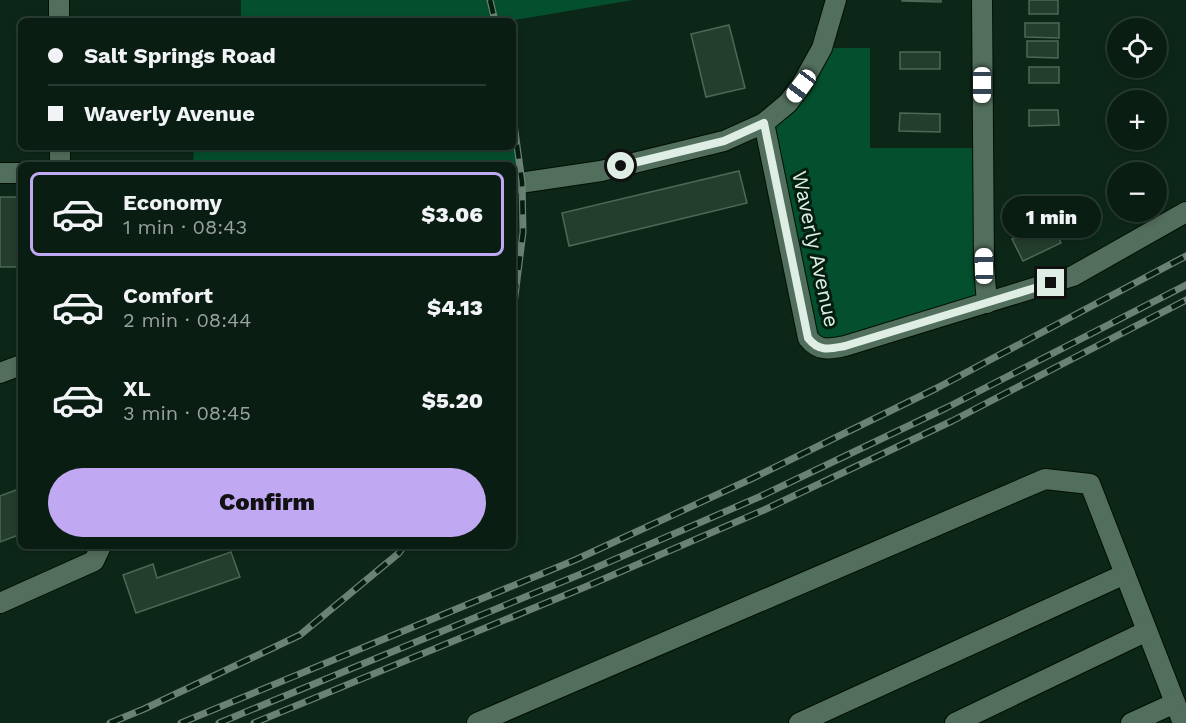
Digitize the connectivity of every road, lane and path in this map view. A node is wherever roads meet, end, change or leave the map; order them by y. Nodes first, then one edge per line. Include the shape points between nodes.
1 (59, 0) edge
2 (836, 0) edge
3 (982, 0) edge
4 (59, 18) edge
5 (764, 123) junction
6 (0, 173) edge
7 (18, 173) edge
8 (516, 184) edge
9 (1186, 212) edge
10 (987, 303) junction
11 (18, 366) edge
12 (0, 373) edge
13 (100, 549) edge
14 (1125, 574) junction
15 (0, 603) edge
16 (1148, 631) junction
17 (1176, 703) junction
18 (480, 722) edge
19 (799, 723) edge
20 (955, 723) edge
21 (1131, 723) edge
22 (1183, 723) edge

1 - 4 street
2 - 5 street via 822,48 801,86
3 - 10 street
5 - 8 street via 724,141 612,169
5 - 10 street, Waverly Avenue via 808,338 813,344 827,350 845,346
6 - 7 street
9 - 10 street, Waverly Avenue via 1072,276
11 - 12 street
13 - 15 street via 94,561
14 - 16 street
14 - 18 street via 1090,484 1045,479
14 - 19 street
16 - 17 street
16 - 20 street
17 - 21 street
17 - 22 street

